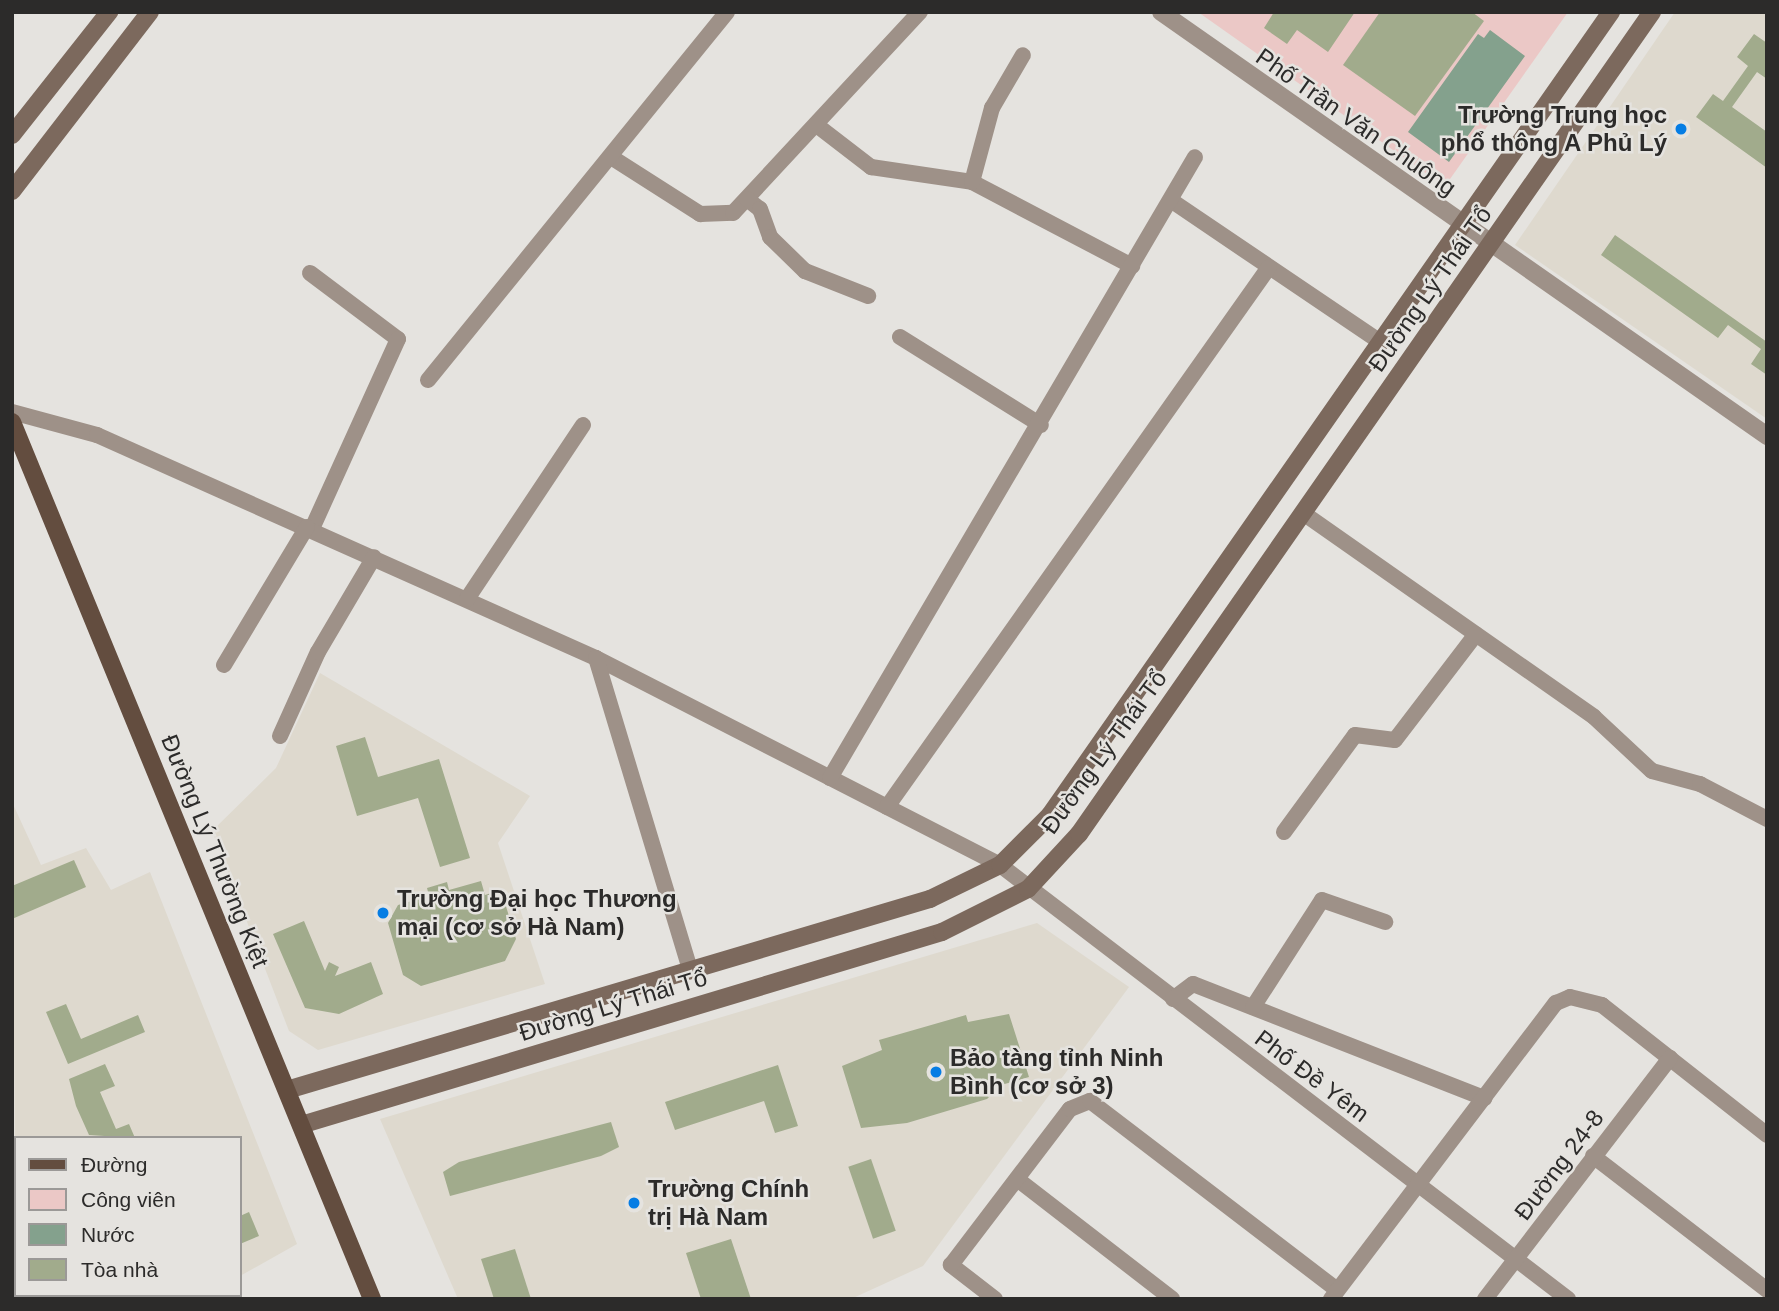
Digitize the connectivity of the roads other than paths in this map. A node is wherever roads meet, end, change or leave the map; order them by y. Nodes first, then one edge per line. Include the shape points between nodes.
1 (109, 12) edge
2 (150, 12) edge
3 (727, 12) edge
4 (920, 12) edge
5 (1161, 12) edge
6 (1611, 12) edge
7 (1652, 12) edge
8 (1023, 55) dead end
9 (819, 127) junction
10 (12, 135) edge
11 (611, 157) junction
12 (1195, 157) dead end
13 (972, 182) junction
14 (12, 191) edge
15 (747, 199) junction
16 (1172, 201) junction
17 (1461, 227) junction
18 (1489, 247) junction
19 (1132, 266) junction
20 (1269, 267) junction
21 (310, 273) dead end
22 (868, 296) dead end
23 (900, 337) dead end
24 (1380, 342) junction
25 (428, 380) dead end
26 (12, 412) edge
27 (12, 422) edge
28 (583, 425) dead end
29 (1041, 425) junction
30 (1767, 436) edge
31 (1303, 513) junction
32 (310, 528) junction
33 (374, 556) junction
34 (467, 599) junction
35 (1476, 634) junction
36 (596, 658) junction
37 (224, 665) dead end
38 (280, 736) dead end
39 (830, 778) junction
40 (887, 807) junction
41 (1767, 819) edge
42 (1284, 832) dead end
43 (1000, 865) junction
44 (1028, 889) junction
45 (1385, 922) dead end
46 (690, 970) junction
47 (1173, 999) junction
48 (1253, 1007) junction
49 (1670, 1058) junction
50 (287, 1090) junction
51 (1484, 1098) junction
52 (301, 1125) junction
53 (1767, 1135) edge
54 (1594, 1156) junction
55 (1017, 1179) junction
56 (1418, 1185) junction
57 (1516, 1259) junction
58 (1767, 1290) edge
59 (1334, 1294) edge
60 (372, 1299) edge
61 (995, 1299) edge
62 (1172, 1299) edge
63 (1485, 1299) edge
64 (1568, 1299) edge

1 - 10 main road
2 - 14 main road
3 - 11 street
4 - 9 street
5 - 17 street, Phố Trần Văn Chuông
6 - 17 main road, Đường Lý Thái Tổ
7 - 18 main road, Đường Lý Thái Tổ
8 - 13 street via 992,108
9 - 13 street via 871,167
9 - 15 street
11 - 15 street via 711,218 733,213
11 - 25 street
12 - 16 street
13 - 19 street
15 - 22 street via 760,209 771,237 805,271
16 - 19 street
16 - 20 street
17 - 18 street, Phố Trần Văn Chuông
17 - 24 main road, Đường Lý Thái Tổ
18 - 30 street, Phố Trần Văn Chuông
18 - 31 main road, Đường Lý Thái Tổ
19 - 29 street
20 - 24 street
20 - 40 street
21 - 32 street via 398,339
23 - 29 street
24 - 43 main road, Đường Lý Thái Tổ via 1050,815
26 - 32 street, Phố Đề Yêm via 97,435
27 - 50 main road, Đường Lý Thường Kiệt
28 - 34 street
29 - 39 street
31 - 35 street
31 - 44 main road, Đường Lý Thái Tổ via 1079,834
32 - 33 street, Phố Đề Yêm
32 - 37 street
33 - 34 street, Phố Đề Yêm
33 - 38 street via 318,652
34 - 36 street, Phố Đề Yêm
35 - 41 street via 1594,717 1652,771 1700,784
35 - 42 street via 1395,740 1355,735
36 - 39 street, Phố Đề Yêm
36 - 46 street
39 - 40 street, Phố Đề Yêm
40 - 43 street, Phố Đề Yêm
43 - 44 street, Phố Đề Yêm
43 - 46 main road, Đường Lý Thái Tổ via 930,899
44 - 47 street, Phố Đề Yêm
44 - 52 main road, Đường Lý Thái Tổ via 942,932
45 - 48 street via 1322,900
46 - 50 main road, Đường Lý Thái Tổ
47 - 48 street via 1193,984
47 - 56 street, Phố Đề Yêm
48 - 51 street
49 - 51 street via 1602,1004 1570,997 1556,1003
49 - 53 street
49 - 54 street, Đường 24-8
50 - 52 main road, Đường Lý Thường Kiệt
51 - 56 street
52 - 60 main road, Đường Lý Thường Kiệt
54 - 57 street, Đường 24-8
54 - 58 street
55 - 59 street via 1070,1110 1090,1101
55 - 61 street via 951,1265
55 - 62 street
56 - 57 street, Phố Đề Yêm
56 - 59 street
57 - 63 street, Đường 24-8
57 - 64 street, Phố Đề Yêm

